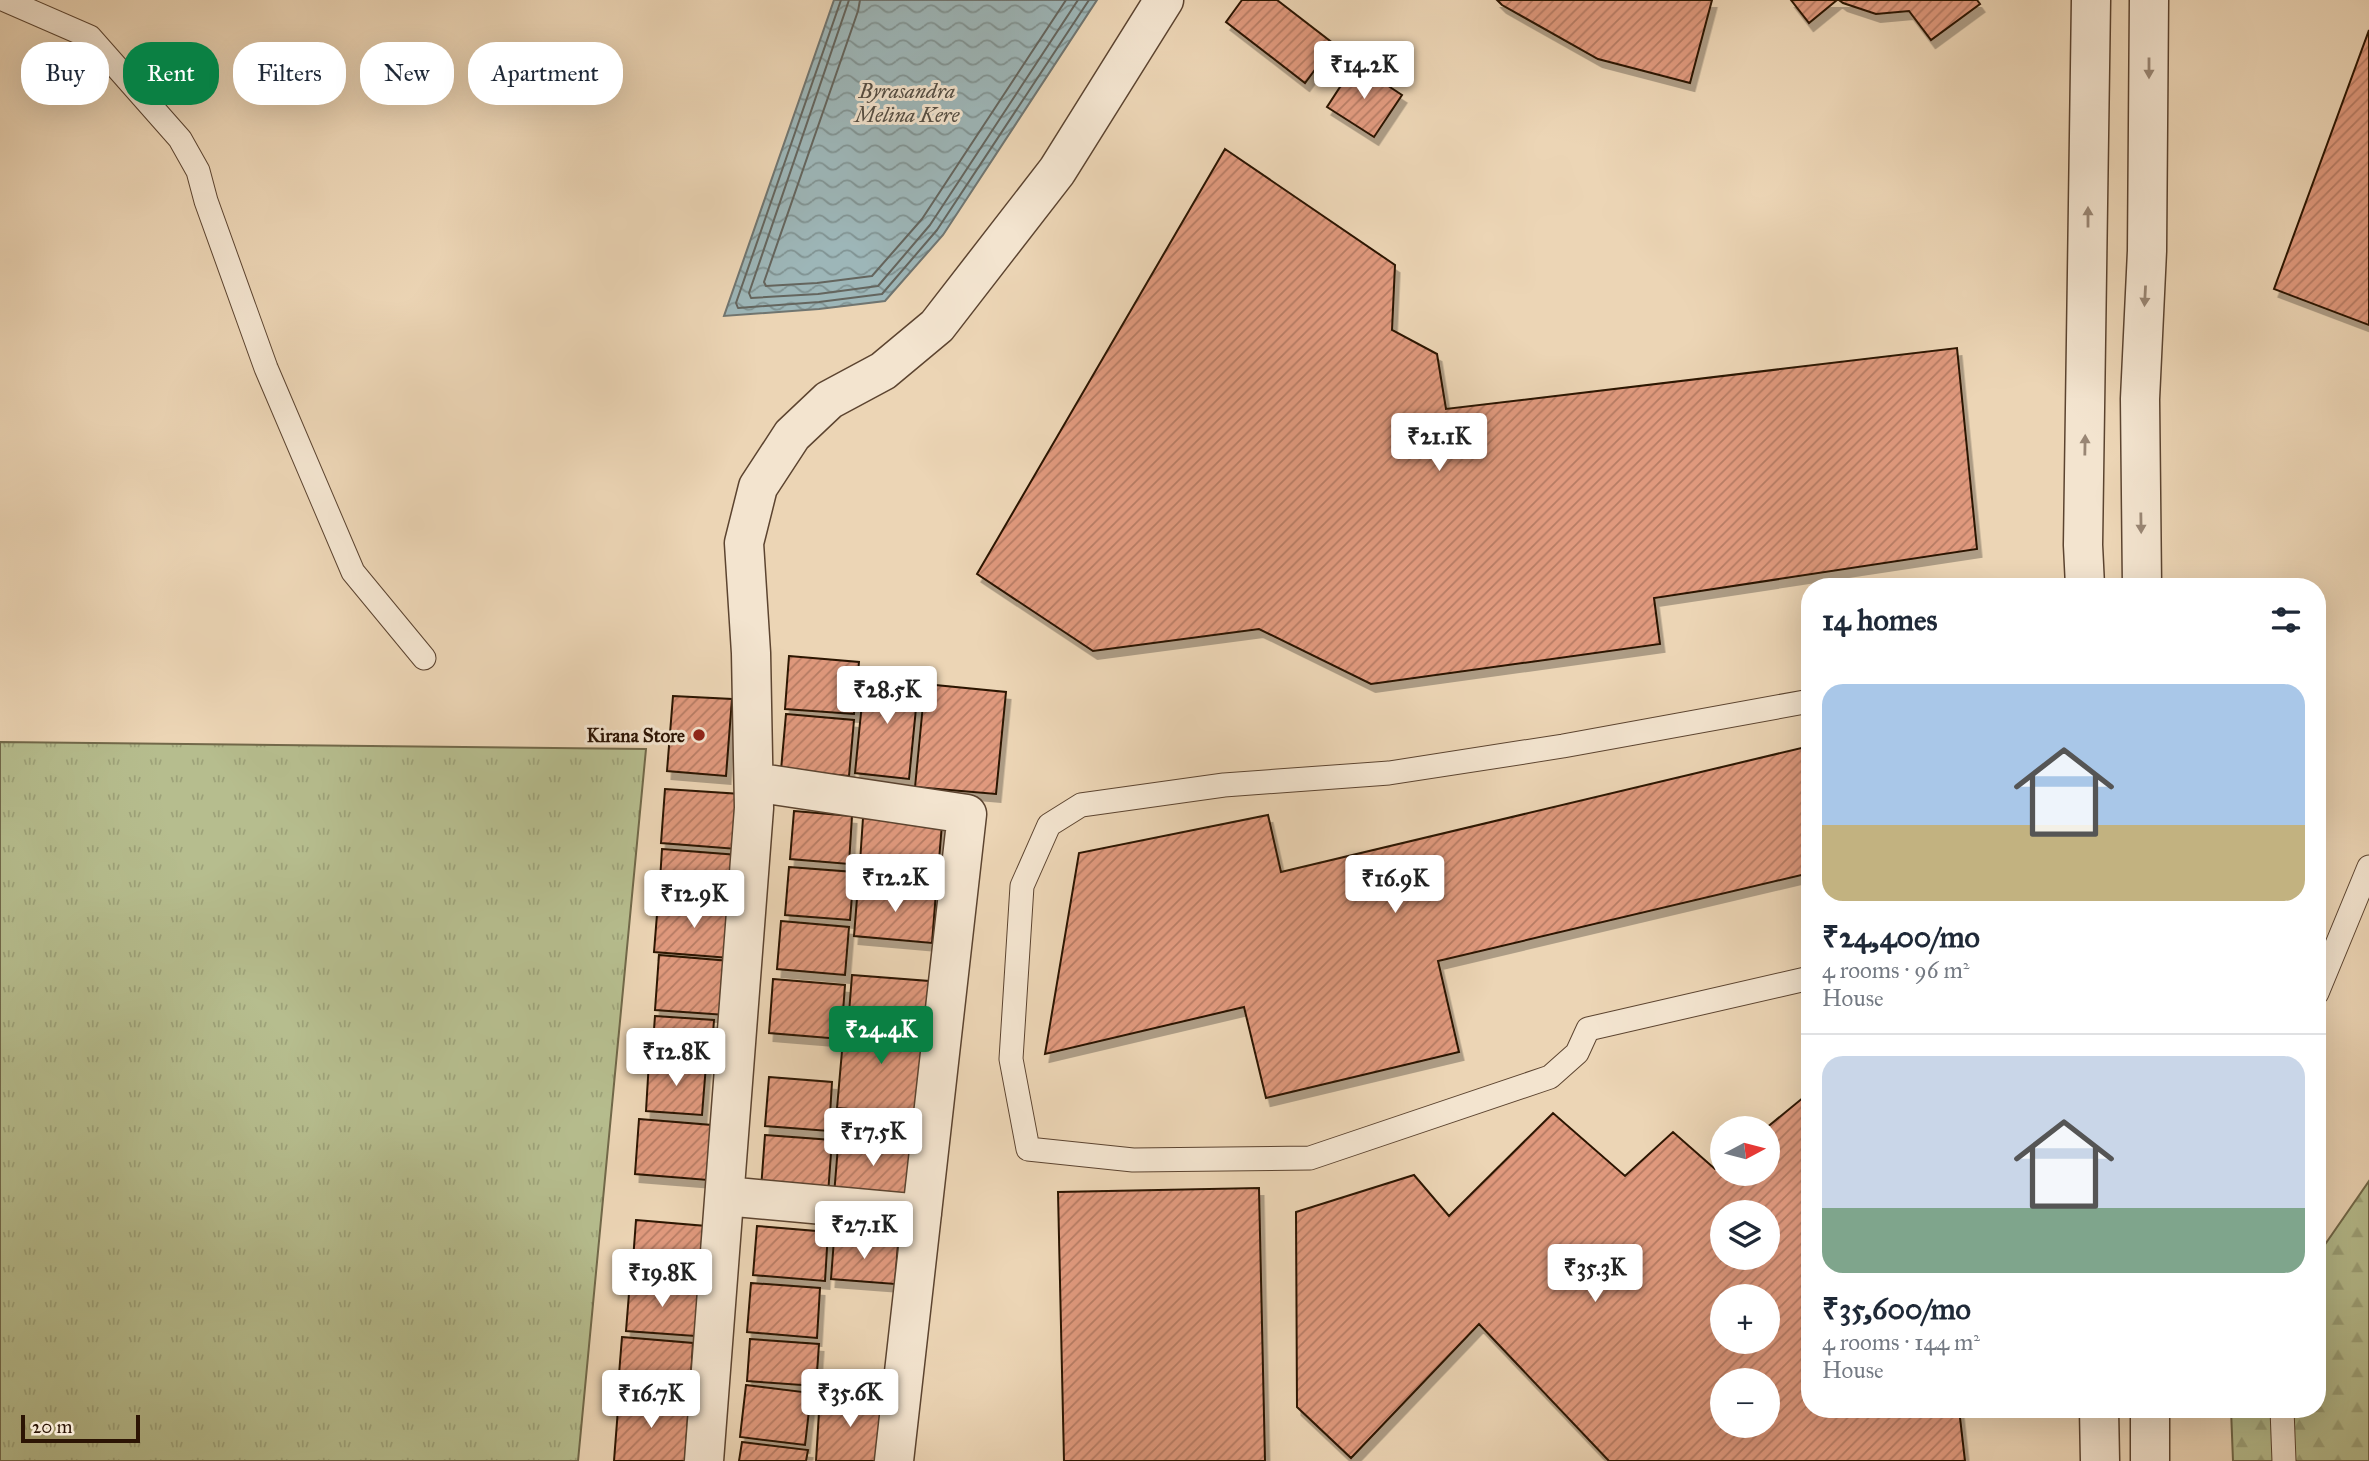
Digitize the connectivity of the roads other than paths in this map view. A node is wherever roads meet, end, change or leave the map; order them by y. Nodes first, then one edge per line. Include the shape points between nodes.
1 (5, 0) edge
2 (1164, 0) edge
3 (2091, 0) edge
4 (2149, 0) edge
5 (2085, 578) edge
6 (2142, 578) edge
7 (424, 658) dead end
8 (1801, 703) edge
9 (754, 782) junction
10 (2369, 867) edge
11 (2326, 971) edge
12 (1801, 980) edge
13 (725, 1196) junction
14 (922, 1214) junction
15 (2099, 1418) edge
16 (2150, 1418) edge
17 (2282, 1418) edge
18 (704, 1461) edge
19 (894, 1461) edge
20 (2100, 1461) edge
21 (2150, 1461) edge
22 (2284, 1461) edge

1 - 7 lane via 90,37 180,139 198,171 265,368 353,572
2 - 9 street via 1058,171 937,326 883,371 829,400 792,436 758,487 744,542
5 -> 3 street
4 -> 6 street via 2147,251 2140,399
8 - 12 lane via 1389,773 1224,785 1081,805 1049,825 1022,886 1011,1059 1028,1149 1133,1160 1310,1158 1550,1077 1577,1053 1588,1029
9 - 13 street
9 - 14 street via 967,814
10 - 11 lane
13 - 14 street
13 - 18 street
14 - 19 street
15 - 20 street
16 - 21 street
17 - 22 lane

